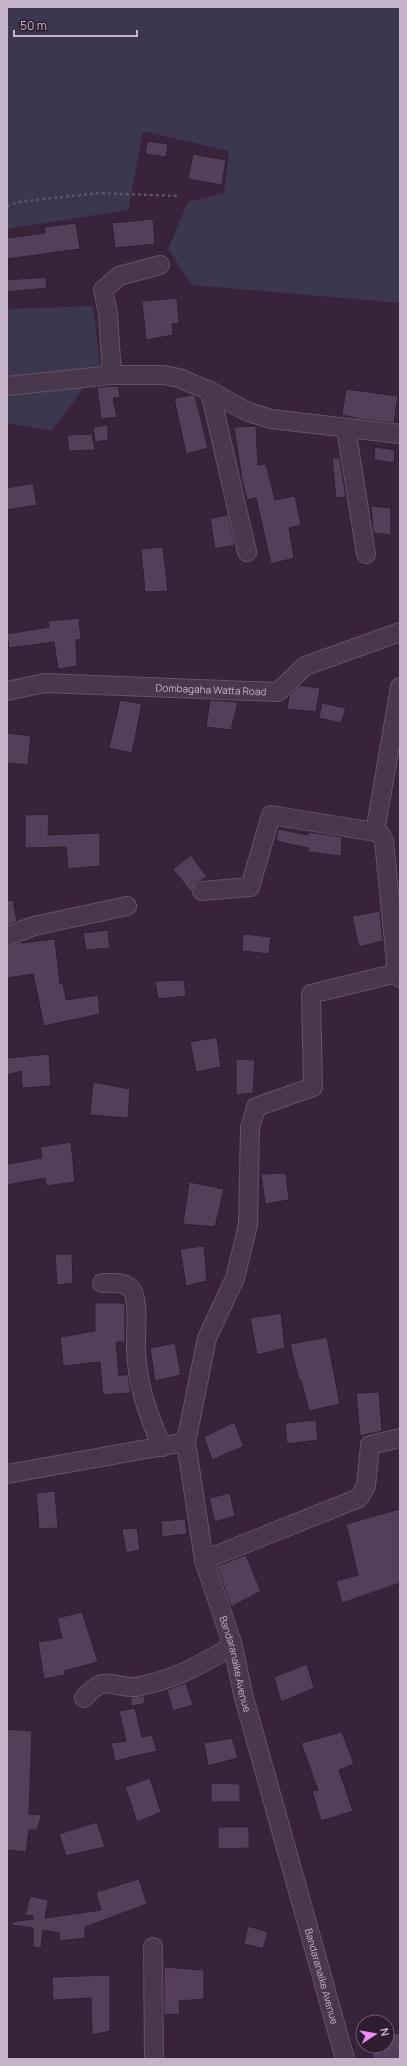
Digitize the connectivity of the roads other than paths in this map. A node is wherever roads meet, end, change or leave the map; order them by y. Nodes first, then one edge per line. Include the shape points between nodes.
1 (160, 265) dead end
2 (112, 375) junction
3 (7, 386) edge
4 (210, 391) junction
5 (346, 428) junction
6 (400, 434) edge
7 (247, 552) dead end
8 (366, 554) dead end
9 (400, 632) edge
10 (400, 690) edge
11 (7, 691) edge
12 (375, 832) junction
13 (202, 891) dead end
14 (126, 906) dead end
15 (7, 936) edge
16 (398, 975) edge
17 (102, 1283) dead end
18 (400, 1438) edge
19 (186, 1442) junction
20 (162, 1447) junction
21 (7, 1474) edge
22 (204, 1560) junction
23 (233, 1646) junction
24 (84, 1698) dead end
25 (153, 1948) dead end
26 (154, 2059) edge
27 (345, 2059) edge

1 - 2 street via 119,276 103,290 108,313
2 - 3 street
2 - 4 street via 164,375 179,378
4 - 5 street via 248,412 271,419
4 - 7 street
5 - 6 street
5 - 8 street
9 - 11 street, Dombagaha Watta Road via 305,666 278,692 45,683
10 - 12 street
12 - 13 street via 271,815 250,887
12 - 16 street via 381,835 384,841
14 - 15 street via 34,926
16 - 19 street via 311,994 313,1087 256,1107 250,1128 248,1225 235,1278 207,1338
17 - 20 street via 122,1283 131,1289 135,1299 136,1350 140,1380 145,1405
18 - 22 street via 370,1445 366,1486 359,1498
19 - 20 street
19 - 22 street, Bandaranaike Avenue
20 - 21 street
22 - 23 street, Bandaranaike Avenue
23 - 24 street via 167,1679 134,1687 106,1683 94,1686
23 - 27 street, Bandaranaike Avenue via 243,1694
25 - 26 street

